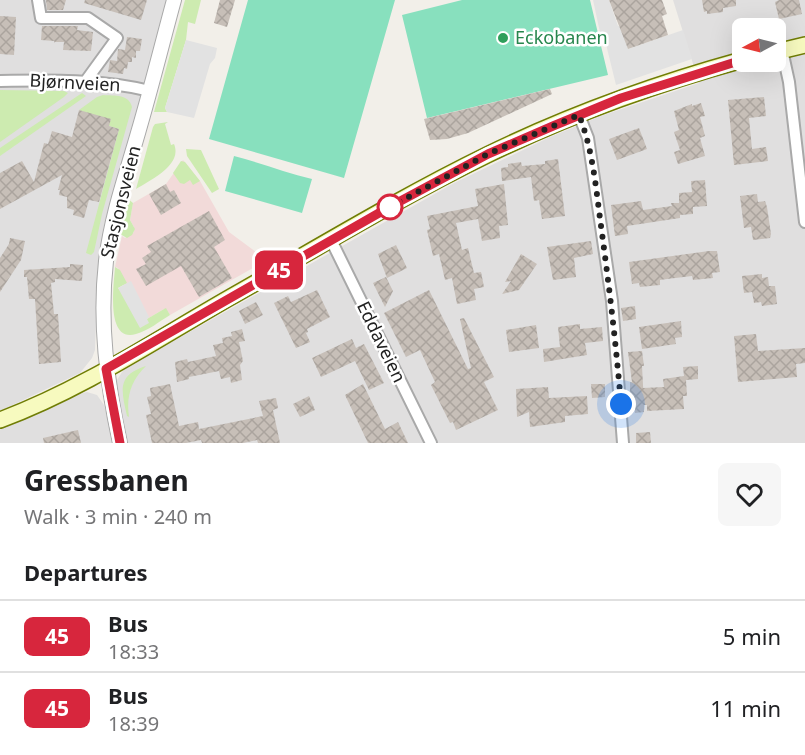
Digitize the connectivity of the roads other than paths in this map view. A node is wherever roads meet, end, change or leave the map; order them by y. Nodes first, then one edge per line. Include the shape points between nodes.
1 (38, 0) edge
2 (174, 0) edge
3 (805, 45) edge
4 (786, 49) edge
5 (732, 63) edge
6 (786, 72) edge
7 (0, 81) edge
8 (85, 82) junction
9 (150, 91) junction
10 (579, 115) junction
11 (805, 222) edge
12 (331, 240) junction
13 (106, 369) junction
14 (0, 420) edge
15 (120, 443) edge
16 (431, 443) edge
17 (623, 443) edge

1 - 8 street via 41,18 88,18 117,38
2 - 9 street, Stasjonsveien
3 - 4 main road
5 - 10 main road via 643,90
6 - 11 street
7 - 8 street, Bjørnveien
8 - 9 street, Bjørnveien
9 - 13 street, Stasjonsveien via 108,243 103,294
10 - 12 main road via 465,166
10 - 17 street via 588,138 612,302
12 - 13 main road
12 - 16 street, Eddaveien
13 - 14 main road
13 - 15 street, Stasjonsveien

